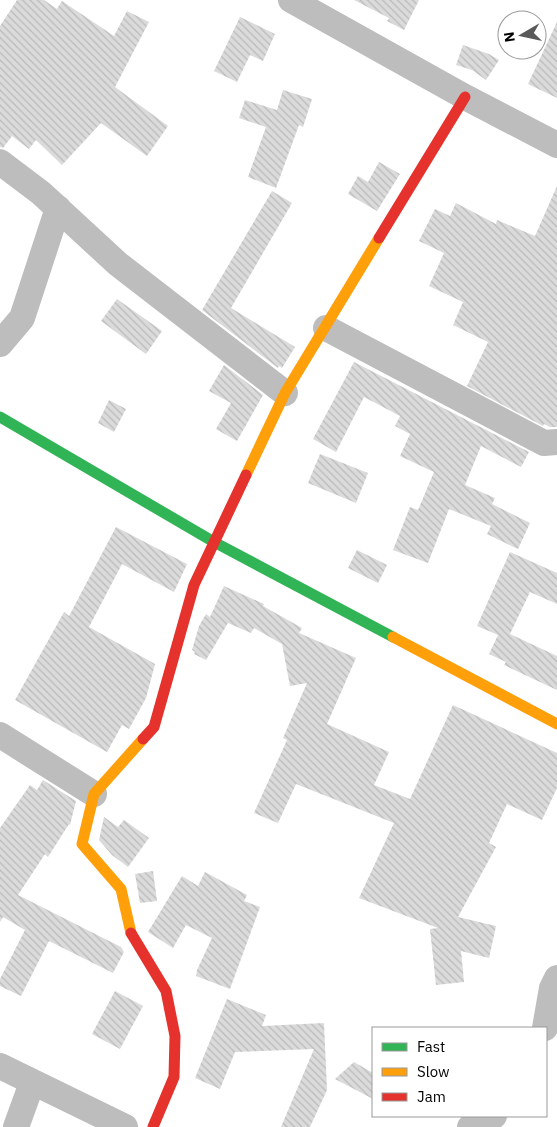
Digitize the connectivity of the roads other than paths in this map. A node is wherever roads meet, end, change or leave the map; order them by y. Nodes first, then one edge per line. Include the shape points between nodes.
1 (291, 0) edge
2 (466, 97) junction
3 (557, 145) edge
4 (0, 162) edge
5 (58, 208) junction
6 (326, 328) junction
7 (0, 344) edge
8 (285, 393) junction
9 (0, 417) edge
10 (557, 442) edge
11 (214, 542) junction
12 (557, 724) edge
13 (0, 734) edge
14 (94, 794) junction
15 (557, 978) edge
16 (546, 1027) edge
17 (0, 1066) edge
18 (32, 1083) junction
19 (492, 1117) edge
20 (16, 1127) edge
21 (125, 1127) edge
22 (152, 1127) edge
23 (470, 1127) edge

1 - 2 street
2 - 3 street
2 - 6 street
4 - 5 street
5 - 7 street via 22,318
5 - 8 street via 118,264
6 - 8 street
6 - 10 street via 544,443
8 - 11 street
9 - 11 street
11 - 12 street
11 - 14 street via 194,585 154,727
13 - 14 street
14 - 22 street via 82,844 121,888 130,932 166,990 175,1036 174,1077
15 - 16 street via 552,988
17 - 18 street
18 - 20 street
18 - 21 street
19 - 23 street

